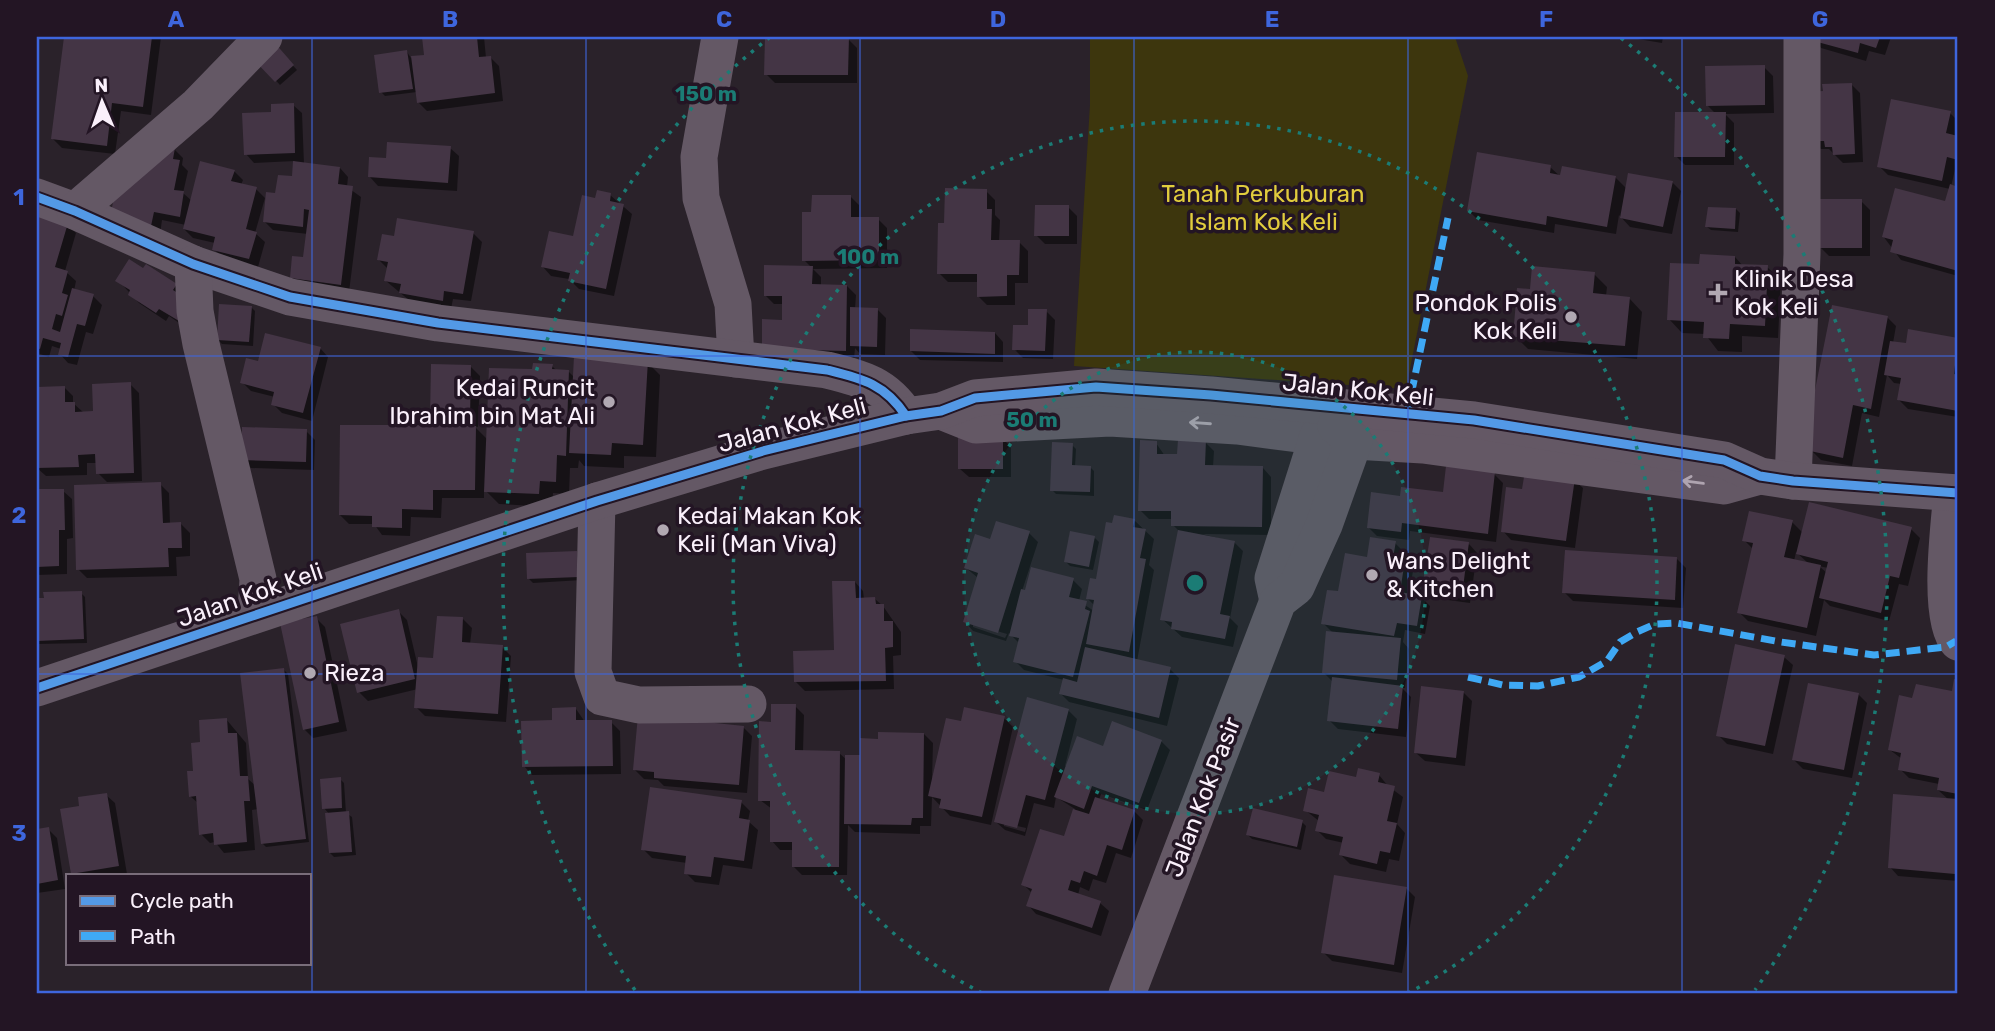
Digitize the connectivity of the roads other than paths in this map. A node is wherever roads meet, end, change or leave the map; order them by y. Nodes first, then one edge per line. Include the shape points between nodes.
1 (264, 37) edge
2 (720, 37) edge
3 (1802, 37) edge
4 (37, 197) edge
5 (75, 211) junction
6 (193, 264) junction
7 (736, 359) junction
8 (1211, 395) junction
9 (924, 414) junction
10 (1474, 420) junction
11 (1237, 426) junction
12 (1337, 435) junction
13 (1423, 445) junction
14 (1776, 478) junction
15 (1955, 493) edge
16 (597, 501) junction
17 (1307, 528) junction
18 (256, 612) junction
19 (1958, 642) edge
20 (37, 688) edge
21 (748, 705) dead end
22 (1127, 994) edge

1 - 5 street via 198,105
2 - 7 street via 699,157 701,198 733,303
3 - 14 street via 1802,254
4 - 5 street
5 - 6 street
6 - 7 street via 290,297 381,314
6 - 18 street via 201,344 258,579
7 - 9 street via 827,370 864,380
8 - 9 street, Jalan Kok Keli via 1096,387 975,398
8 - 10 street, Jalan Kok Keli
8 - 12 street via 1246,411
11 -> 9 street, Jalan Kok Keli via 1110,418 976,425
9 - 16 street, Jalan Kok Keli via 763,451
10 - 12 street via 1440,429 1350,424
10 - 14 street, Jalan Kok Keli via 1724,460
11 - 12 street, Jalan Kok Keli
11 - 17 street via 1275,452 1283,463
12 - 13 street, Jalan Kok Keli
12 - 17 street, Jalan Kok Pasir
14 -> 13 street, Jalan Kok Keli via 1724,486
13 - 17 street via 1368,473
14 - 15 street, Jalan Kok Keli
15 - 19 street via 1946,552 1949,624
16 - 18 street, Jalan Kok Keli
16 - 21 street via 593,672 602,697 639,705
17 - 22 street, Jalan Kok Pasir via 1296,587 1278,601
18 - 20 street, Jalan Kok Keli

